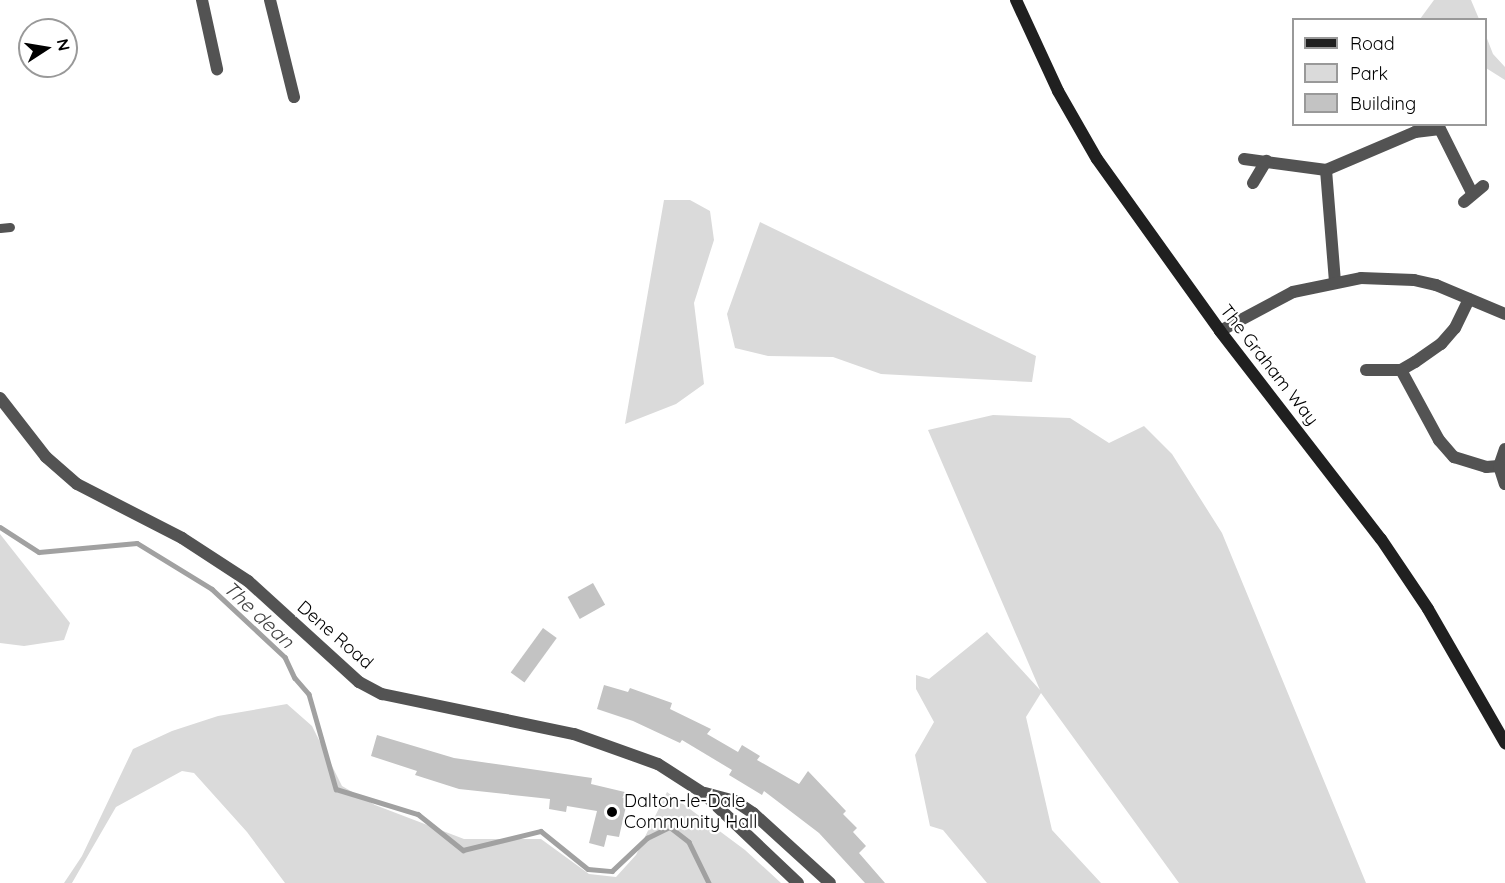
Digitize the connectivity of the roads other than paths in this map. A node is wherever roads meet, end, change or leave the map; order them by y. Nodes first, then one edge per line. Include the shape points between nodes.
1 (202, 0) edge
2 (270, 0) edge
3 (1017, 1) edge
4 (217, 69) dead end
5 (294, 97) dead end
6 (1440, 127) edge
7 (1244, 159) dead end
8 (1266, 161) junction
9 (1326, 170) junction
10 (1253, 183) dead end
11 (1473, 194) dead end
12 (1335, 281) junction
13 (1469, 300) junction
14 (1505, 314) edge
15 (1220, 331) junction
16 (1366, 370) dead end
17 (1401, 370) junction
18 (0, 398) edge
19 (1505, 449) edge
20 (1499, 466) junction
21 (1505, 484) edge
22 (1505, 743) edge
23 (704, 793) junction
24 (798, 883) edge
25 (830, 883) edge

1 - 4 street
2 - 5 street
3 - 15 main road, The Graham Way via 1059,91 1097,159
6 - 9 street via 1415,132
6 - 11 street
7 - 8 street
8 - 9 street
8 - 10 street
9 - 12 street
12 - 13 street via 1414,280
12 - 15 street via 1293,292
13 - 14 street
13 - 17 street via 1455,328 1441,344
15 - 22 main road, The Graham Way via 1381,539 1428,609
16 - 17 street
17 - 20 street via 1439,440 1454,457 1486,467
18 - 23 street, Dene Road via 46,458 77,484 182,537 248,581 359,682 382,694 574,734 618,747 658,764
19 - 20 street
20 - 21 street
23 - 24 street, Dene Road
23 - 25 street, Dene Road via 735,801 753,813

